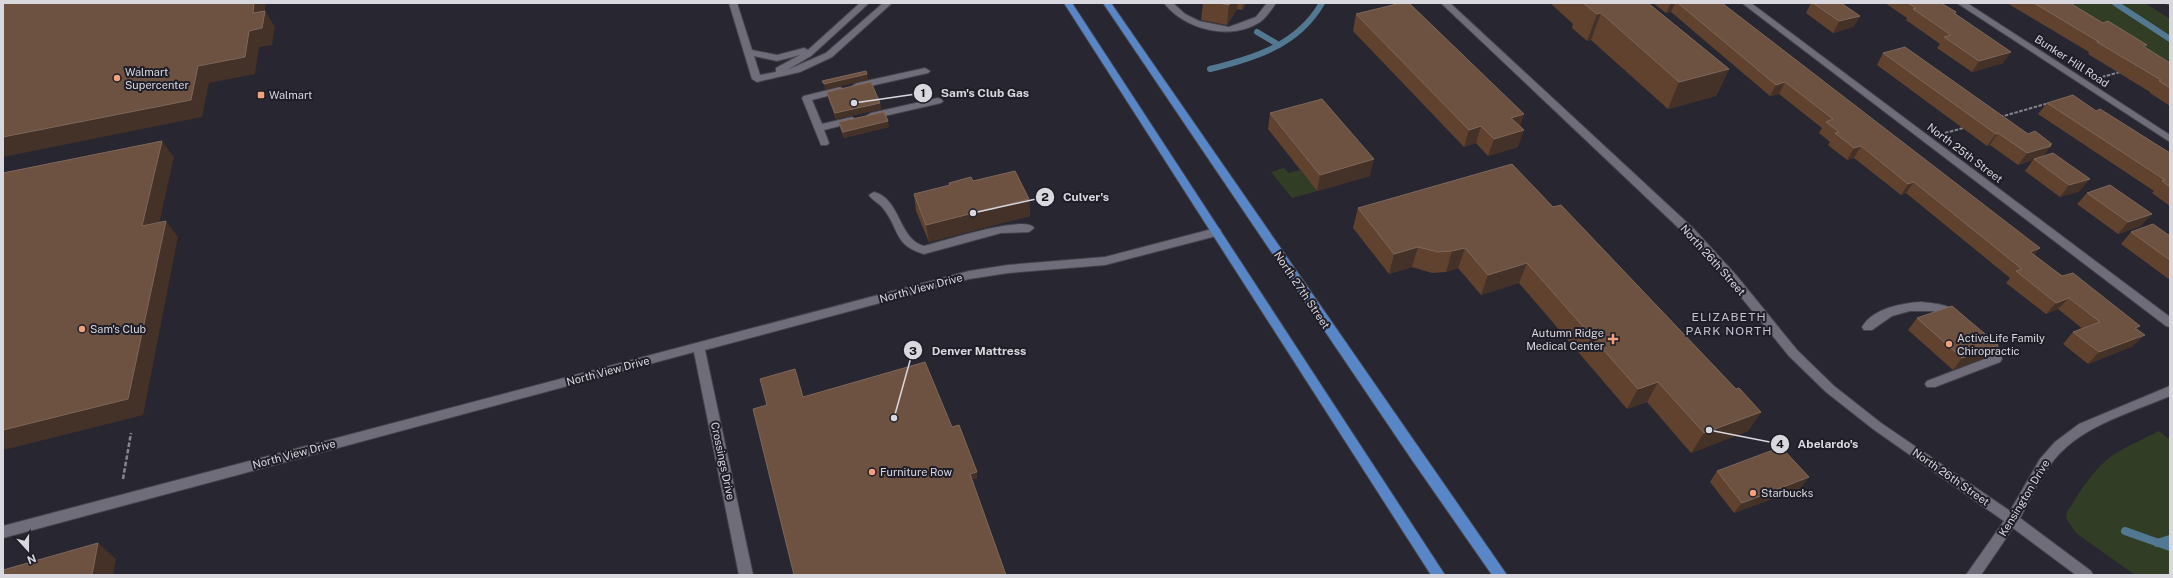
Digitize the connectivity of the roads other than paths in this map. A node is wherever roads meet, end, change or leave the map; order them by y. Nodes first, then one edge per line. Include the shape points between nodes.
1 (733, 3) edge
2 (864, 3) edge
3 (888, 3) edge
4 (1068, 3) edge
5 (1107, 3) edge
6 (1168, 3) edge
7 (1272, 3) edge
8 (1445, 3) edge
9 (1746, 3) edge
10 (1961, 3) edge
11 (824, 40) junction
12 (748, 52) junction
13 (924, 71) dead end
14 (757, 79) junction
15 (938, 101) dead end
16 (819, 128) junction
17 (2170, 139) edge
18 (824, 143) dead end
19 (874, 196) dead end
20 (1029, 228) dead end
21 (1216, 232) junction
22 (2170, 323) edge
23 (1868, 327) dead end
24 (699, 347) junction
25 (1931, 384) dead end
26 (2170, 391) edge
27 (2012, 520) junction
28 (3, 532) edge
29 (746, 575) edge
30 (1438, 575) edge
31 (1500, 575) edge
32 (1973, 575) edge
33 (2086, 575) edge

1 - 12 street
2 - 11 street
3 - 14 street via 829,55 796,70
4 - 21 main road
5 - 31 main road, North 27th Street
6 - 7 street via 1182,16 1196,23 1229,30 1259,19
8 - 27 street, North 26th Street via 1690,232 1732,278 1793,353 1824,384 1877,426
9 - 22 street, North 25th Street
10 - 17 street, Bunker Hill Road
11 - 12 street via 786,57 774,58
11 - 14 street via 808,54
12 - 14 street
13 - 16 street via 808,98
15 - 16 street
16 - 18 street
19 - 20 street via 888,207 906,241 914,248 924,250 1001,229
21 - 24 street, North View Drive via 1105,261 1008,269 970,276
21 - 30 main road
23 - 25 street via 1877,318 1917,304 1945,310 1970,326 1994,349 1996,359
24 - 28 street, North View Drive
24 - 29 street, Crossings Drive
26 - 27 street, Kensington Drive via 2105,417 2069,437 2044,463
27 - 32 street, Kensington Drive
27 - 33 street, North 26th Street

